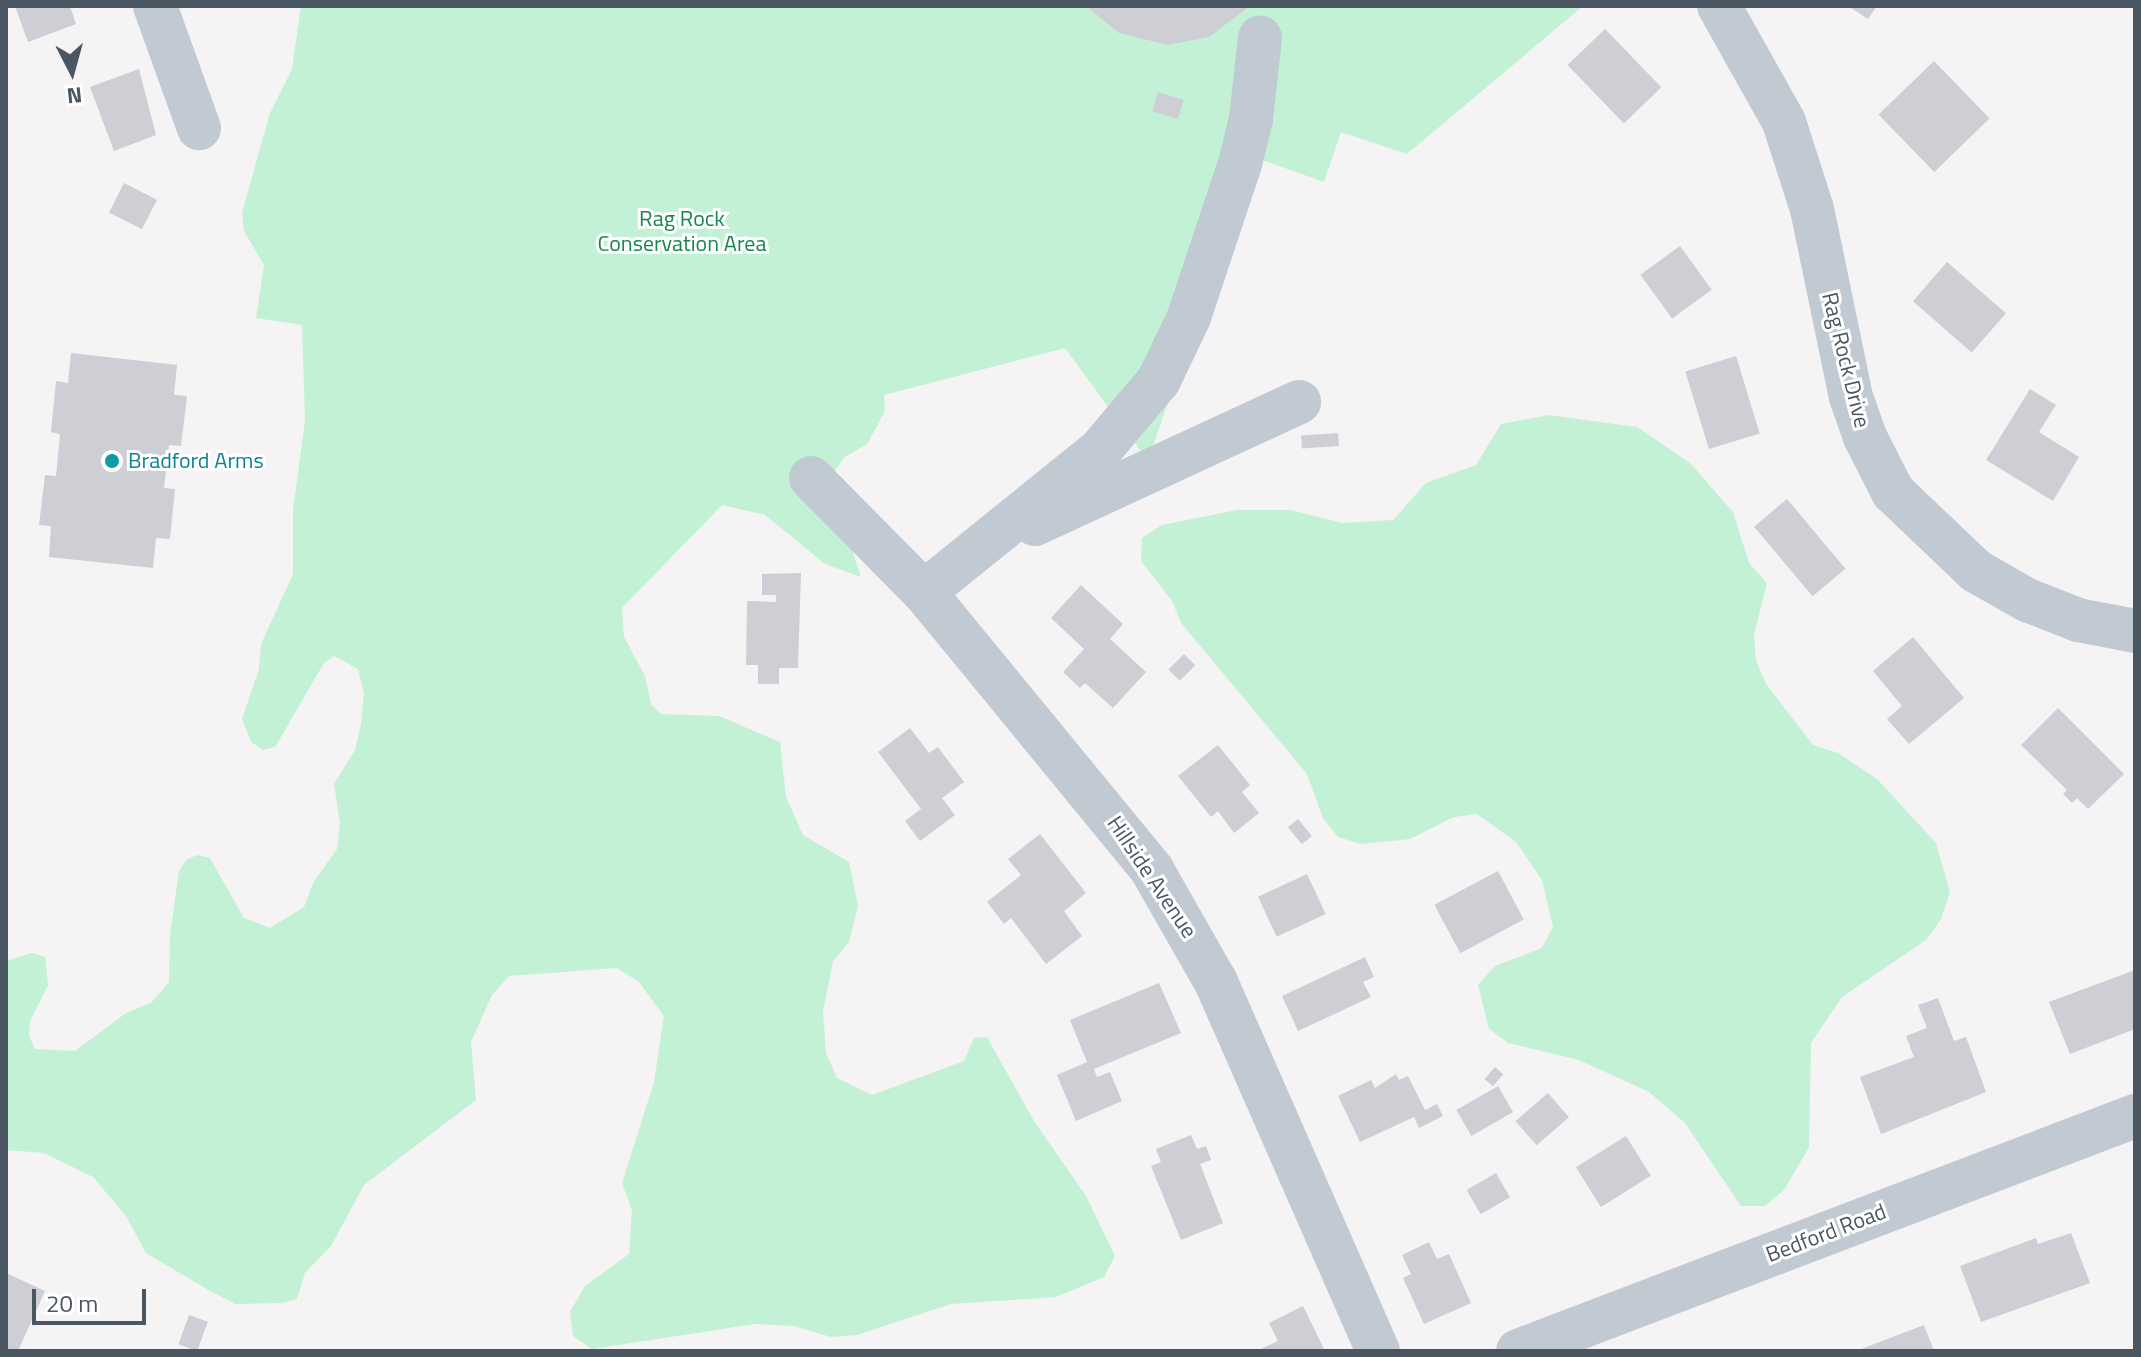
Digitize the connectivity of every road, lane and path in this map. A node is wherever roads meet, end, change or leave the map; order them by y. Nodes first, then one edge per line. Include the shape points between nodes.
1 (155, 6) edge
2 (1719, 6) edge
3 (1260, 37) dead end
4 (199, 128) dead end
5 (1299, 402) dead end
6 (811, 478) dead end
7 (967, 556) junction
8 (924, 592) junction
9 (2135, 631) edge
10 (2135, 1116) edge
11 (1378, 1351) edge
12 (1518, 1351) edge

1 - 4 street
2 - 9 street, Rag Rock Drive via 1784,122 1812,209 1851,397 1893,492 1976,571 2027,600 2078,620
3 - 7 street via 1240,164 1189,317 1159,380 1101,449
5 - 7 street
6 - 8 street, Hillside Avenue
7 - 8 street
8 - 11 street, Hillside Avenue via 1102,804 1173,903 1244,1044
10 - 12 street, Bedford Road

